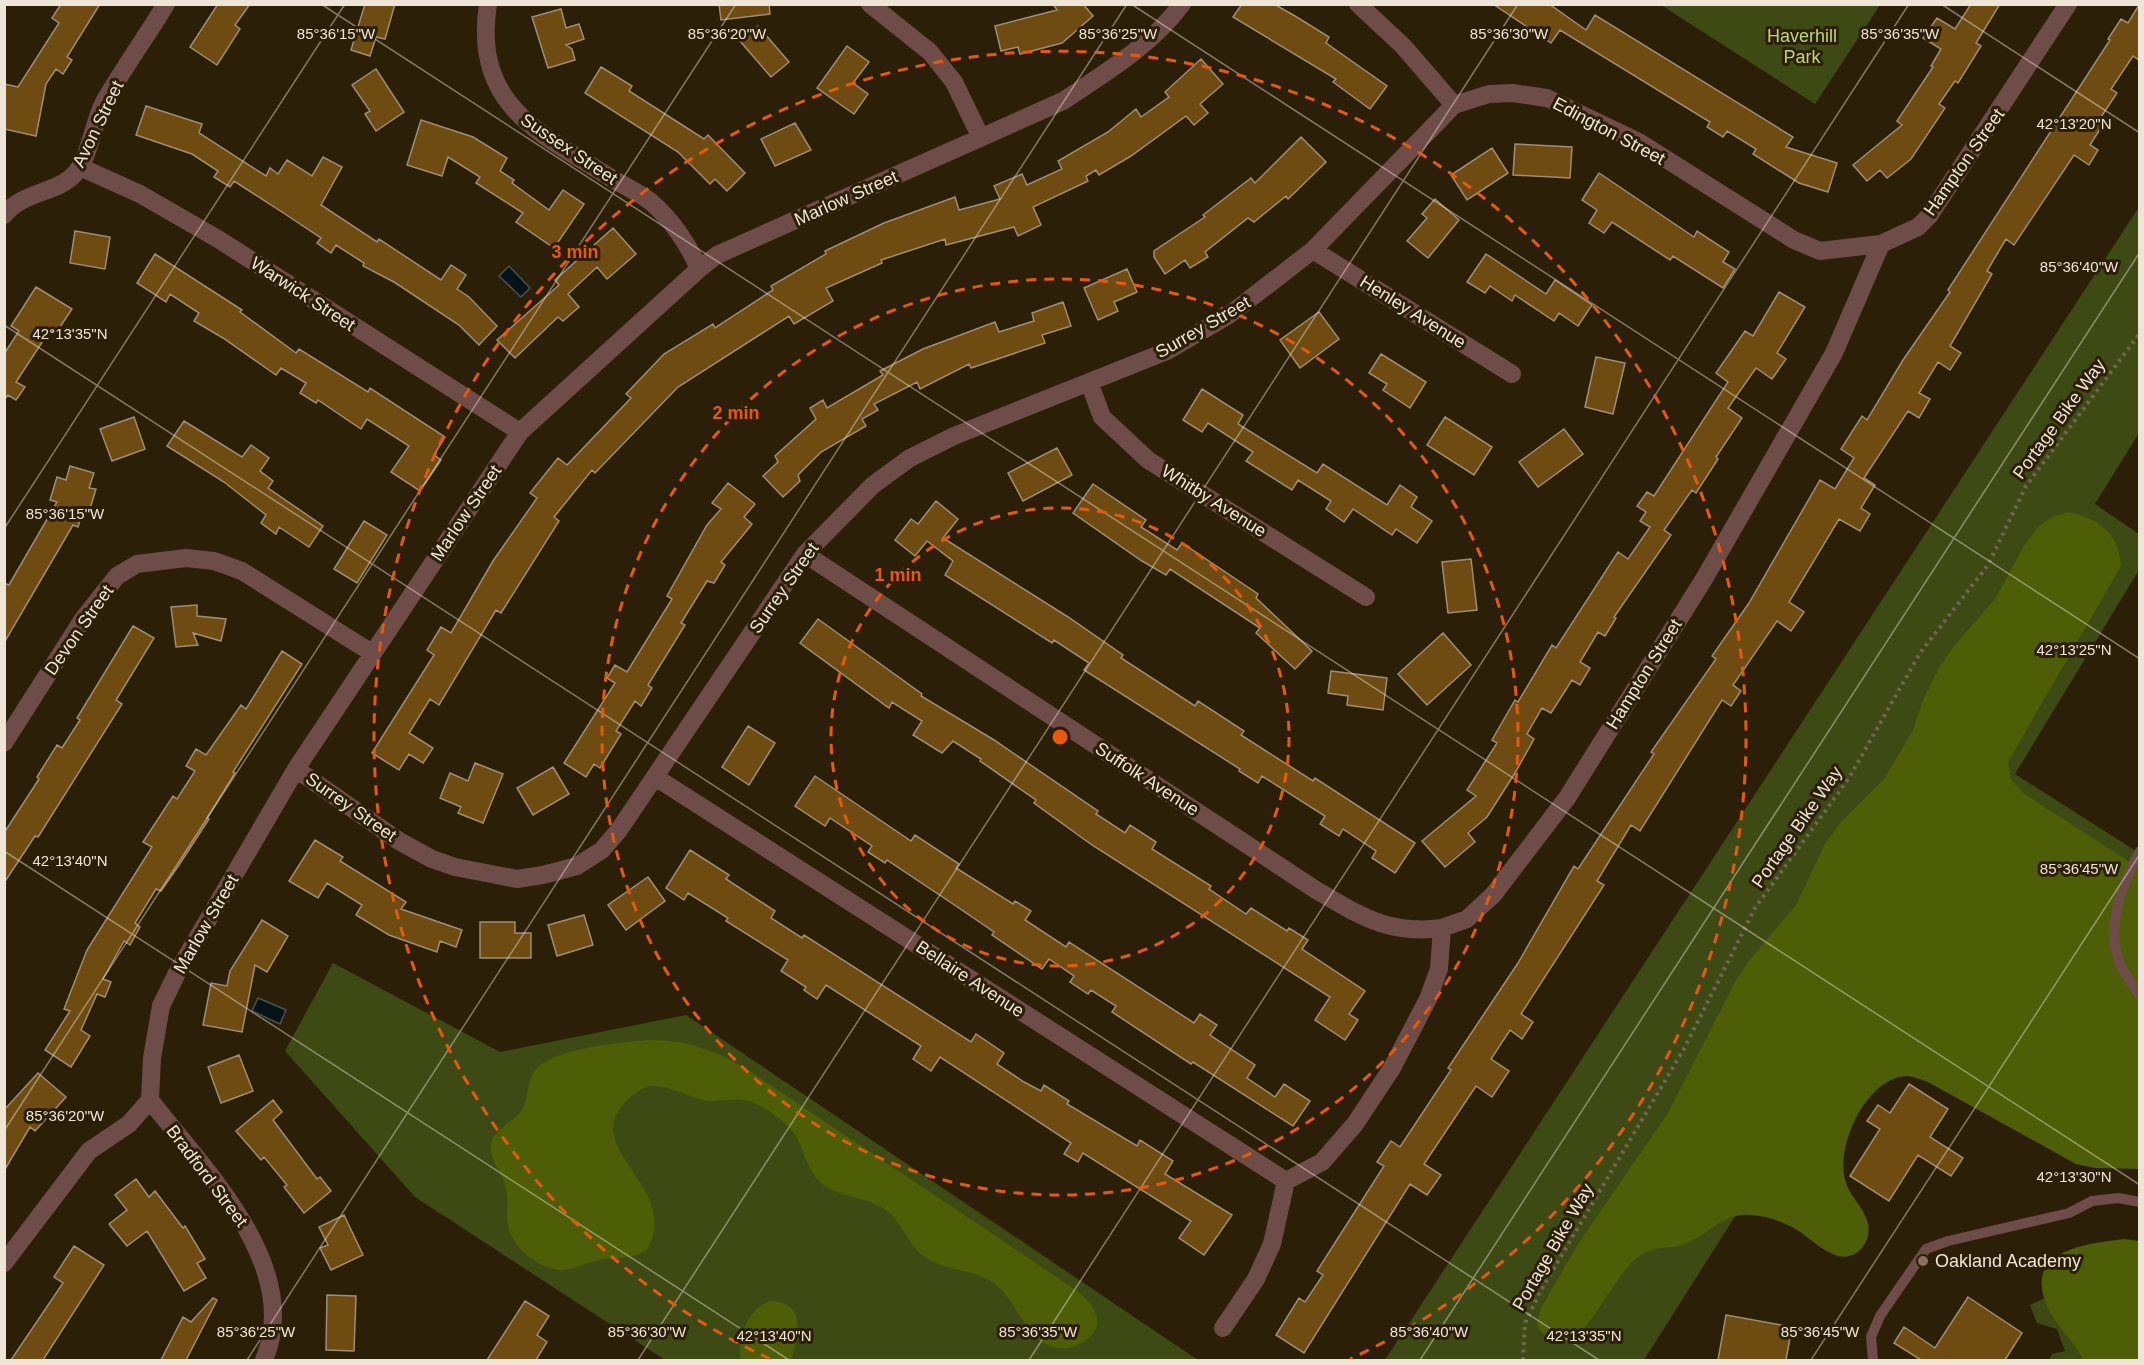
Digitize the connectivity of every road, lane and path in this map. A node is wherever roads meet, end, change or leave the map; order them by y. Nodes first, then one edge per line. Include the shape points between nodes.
1 (166, 4) edge
2 (488, 4) edge
3 (870, 4) edge
4 (1182, 4) edge
5 (1358, 4) edge
6 (2067, 4) edge
7 (1454, 105) junction
8 (981, 138) junction
9 (80, 167) junction
10 (4, 215) edge
11 (1881, 244) junction
12 (1313, 250) junction
13 (699, 268) junction
14 (2139, 333) edge
15 (1512, 374) dead end
16 (1089, 382) junction
17 (520, 432) junction
18 (805, 554) junction
19 (1366, 597) dead end
20 (372, 653) junction
21 (4, 743) edge
22 (296, 769) junction
23 (655, 777) junction
24 (2139, 850) edge
25 (1442, 928) junction
26 (2139, 996) edge
27 (150, 1101) junction
28 (1286, 1181) junction
29 (2139, 1202) edge
30 (4, 1263) edge
31 (1224, 1328) dead end
32 (264, 1360) edge
33 (1523, 1360) edge
34 (1873, 1360) edge

1 - 9 street, Avon Street via 105,102
2 - 13 street, Sussex Street via 484,33 488,64 515,113 541,134 651,202 690,248
3 - 8 street via 930,52 954,82
4 - 8 street, Marlow Street via 1148,40 1111,70 1064,101
5 - 7 street via 1403,46
6 - 11 street, Hampton Street via 1929,216 1918,227
7 - 11 street, Edington Street via 1489,94 1547,98 1639,142 1794,240 1820,251
7 - 12 street, Surrey Street
8 - 13 street, Marlow Street via 717,255
9 - 10 street, Avon Street via 62,185 17,201
9 - 17 street, Warwick Street via 140,194 218,239
11 - 25 street, Hampton Street via 1834,353 1704,579 1567,798 1492,895 1467,919
12 - 15 street, Henley Avenue
12 - 16 street, Surrey Street via 1263,291 1189,339
13 - 17 street, Marlow Street
14 - 33 path, Portage Bike Way via 2026,486 1988,565 1920,653 1849,778 1755,908 1685,1047 1540,1292 1525,1323
16 - 18 street, Surrey Street via 954,436 910,458 866,491
16 - 19 street, Whitby Avenue via 1102,417 1148,460
17 - 20 street, Marlow Street
18 - 23 street, Surrey Street
18 - 25 street, Suffolk Avenue via 1316,890 1390,927 1415,931
20 - 21 street, Devon Street via 242,571 214,561 186,558 137,564 117,576 83,619
20 - 22 street, Marlow Street
22 - 23 street, Surrey Street via 399,841 432,859 517,879 577,866 602,850
22 - 27 street, Marlow Street via 161,1006
23 - 28 street, Bellaire Avenue
24 - 26 lane via 2123,883 2114,928 2121,966
25 - 28 street via 1439,969 1392,1068 1356,1124 1322,1162
27 - 30 street via 129,1124 89,1151
27 - 32 street, Bradford Street via 238,1213 259,1252 272,1315
28 - 31 street via 1272,1244 1256,1279
29 - 34 lane via 2118,1198 2092,1201 2069,1212 1926,1249 1880,1316 1871,1337

